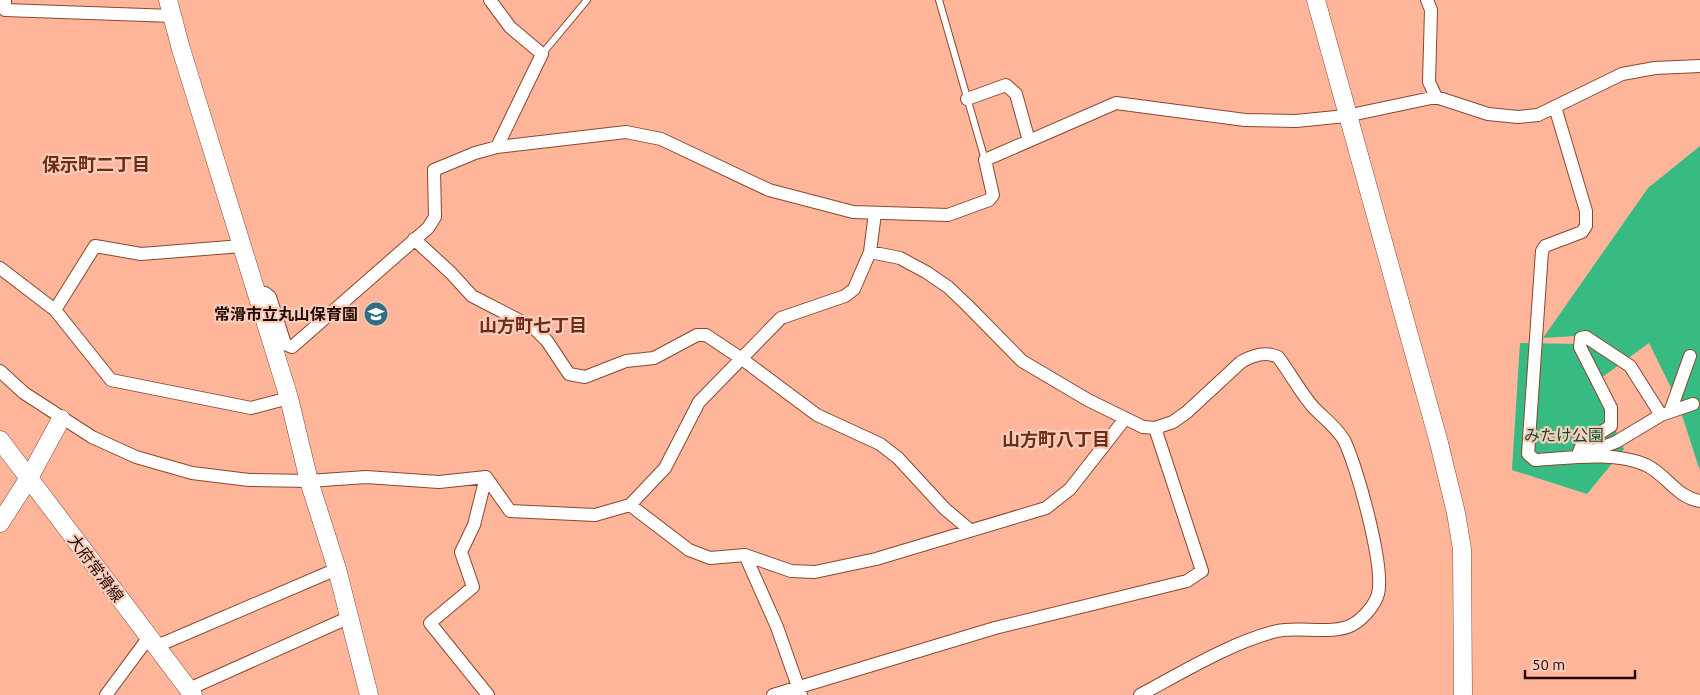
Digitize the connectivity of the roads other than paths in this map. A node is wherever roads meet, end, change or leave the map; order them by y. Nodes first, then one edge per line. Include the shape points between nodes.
1 (4, 0) edge
2 (490, 0) edge
3 (587, 0) edge
4 (939, 0) edge
5 (1316, 0) edge
6 (1427, 0) edge
7 (170, 8) edge
8 (542, 54) junction
9 (1700, 66) edge
10 (1436, 97) junction
11 (967, 99) junction
12 (1555, 107) junction
13 (1346, 116) junction
14 (1029, 141) junction
15 (497, 147) junction
16 (985, 160) junction
17 (875, 213) junction
18 (414, 239) junction
19 (242, 246) junction
20 (870, 252) junction
21 (0, 268) edge
22 (256, 292) junction
23 (55, 310) junction
24 (1690, 356) dead end
25 (742, 359) junction
26 (0, 371) edge
27 (288, 398) junction
28 (1692, 404) dead end
29 (1665, 413) junction
30 (61, 419) junction
31 (1124, 420) junction
32 (1155, 428) junction
33 (0, 440) edge
34 (1578, 456) junction
35 (486, 477) junction
36 (29, 478) junction
37 (309, 481) junction
38 (1700, 501) edge
39 (6, 503) edge
40 (630, 505) junction
41 (0, 523) edge
42 (970, 530) junction
43 (745, 555) junction
44 (337, 569) junction
45 (350, 617) junction
46 (153, 642) junction
47 (799, 691) edge
48 (191, 692) edge
49 (106, 695) edge
50 (369, 695) edge
51 (488, 695) edge
52 (774, 695) edge
53 (1140, 695) edge
54 (1463, 695) edge

1 - 7 street via 5,10
2 - 8 street via 510,27
3 - 8 lane
4 - 11 lane
5 - 13 street
6 - 10 street via 1431,10 1430,82
7 - 19 street
8 - 15 street
9 - 12 street via 1655,68 1622,74
10 - 12 street via 1488,114 1518,117 1538,115
10 - 13 street
11 - 14 street via 1006,84 1016,94
11 - 16 lane
12 - 34 street via 1586,211 1586,226 1582,232 1545,246 1542,251 1528,454 1535,460
13 - 14 street via 1296,121 1245,120 1116,103
13 - 54 street via 1440,443 1456,513 1462,558
14 - 16 street
15 - 17 street via 613,133 652,136 769,190 834,208
15 - 18 street via 434,170 435,217 428,228
16 - 17 street via 993,195 989,200 948,215
17 - 20 street
18 - 22 street via 292,347 285,344 270,297
18 - 25 street via 472,296 534,328 569,374 585,377 626,361 654,358 697,335 706,335
19 - 22 street
19 - 23 street via 141,254 95,246
20 - 25 street via 854,289 845,296 781,318
20 - 31 street via 900,258 926,272 948,287 1022,361
21 - 23 street
22 - 27 street
23 - 27 street via 111,380 251,408
24 - 29 street
25 - 40 street via 699,402 665,468
25 - 42 street via 817,415 880,444
26 - 30 street
27 - 37 street
28 - 29 street
29 - 34 street via 1616,442
29 - 34 street via 1630,366 1586,337 1581,338 1580,347 1611,408 1611,426 1582,444
30 - 36 street
30 - 37 street via 124,452 192,473 249,480
31 - 32 street
31 - 42 street via 1070,489 1046,508
32 - 47 street via 1202,571 1187,581 995,628
32 - 53 street via 1173,422 1187,412 1246,359 1265,354 1278,357 1312,405 1343,439 1365,503 1379,587 1376,600 1350,626 1268,634 1210,658
33 - 36 street, 大府常滑線
34 - 38 street via 1646,465 1684,496
35 - 37 street via 439,482 366,477
35 - 40 street via 510,511 595,516
35 - 51 street via 474,525 461,552 473,587 430,623
36 - 39 street
36 - 46 street, 大府常滑線
37 - 44 street
39 - 41 street
40 - 43 street via 689,550 710,558
42 - 43 street via 876,559 807,573 773,566
43 - 47 street via 777,628
44 - 45 street
44 - 46 street
45 - 48 street
45 - 50 street
46 - 48 street, 大府常滑線
46 - 49 street
47 - 52 street

